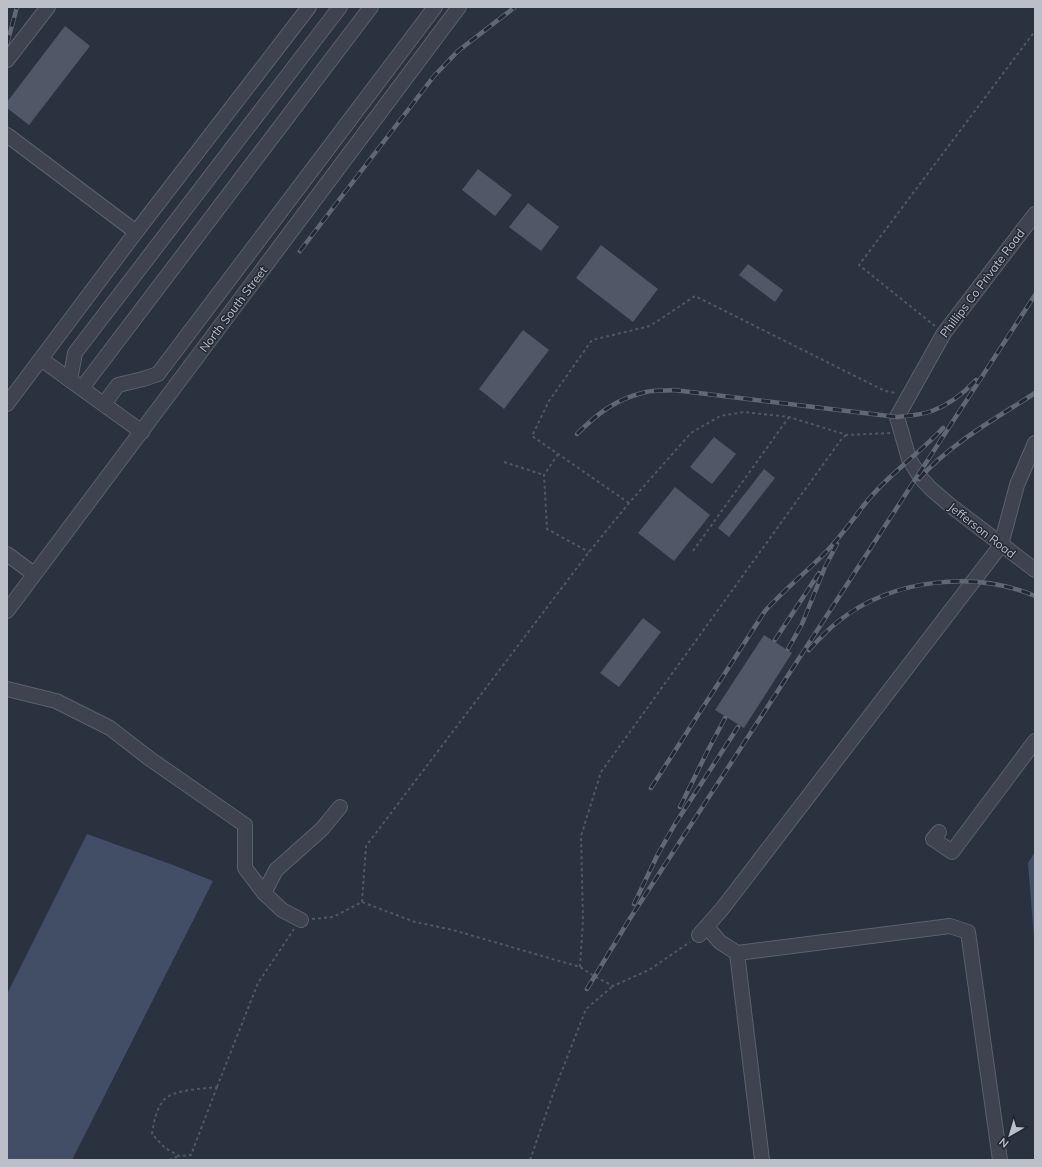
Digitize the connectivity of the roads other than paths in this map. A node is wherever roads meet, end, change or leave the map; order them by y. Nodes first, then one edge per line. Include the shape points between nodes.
1 (48, 7) edge
2 (308, 7) edge
3 (340, 7) edge
4 (372, 7) edge
5 (435, 7) edge
6 (459, 7) edge
7 (7, 60) edge
8 (7, 135) edge
9 (1035, 214) edge
10 (136, 232) junction
11 (40, 360) junction
12 (70, 380) junction
13 (82, 388) junction
14 (7, 404) edge
15 (104, 404) junction
16 (897, 417) joint
17 (142, 432) junction
18 (1035, 443) edge
19 (1001, 545) junction
20 (7, 554) edge
21 (1035, 570) edge
22 (34, 574) junction
23 (7, 611) edge
24 (7, 690) edge
25 (1035, 741) edge
26 (340, 807) dead end
27 (939, 832) dead end
28 (264, 894) junction
29 (300, 920) road end
30 (737, 953) junction
31 (762, 1160) edge
32 (1000, 1160) edge

1 - 7 lane
2 - 10 lane
3 - 12 lane via 76,353
4 - 13 lane
5 - 15 lane via 158,374 118,385
6 - 17 lane, North South Street
8 - 10 lane
9 - 16 lane, Phillips Co Private Road via 944,333
10 - 11 lane
11 - 12 lane
11 - 14 lane
12 - 13 lane
13 - 15 lane
15 - 17 lane
16 - 19 lane, Jefferson Road via 910,459 921,478 951,506
17 - 22 lane, North South Street
18 - 19 lane via 1017,485
19 - 21 lane, Jefferson Road
19 - 30 lane via 703,931
20 - 22 lane
22 - 23 lane, North South Street
24 - 28 lane via 56,701 110,728 245,825 245,868
25 - 27 lane via 952,852 933,839
26 - 28 lane via 322,829 276,870
28 - 29 lane via 282,910
30 - 31 lane
30 - 32 lane via 950,926 968,932

